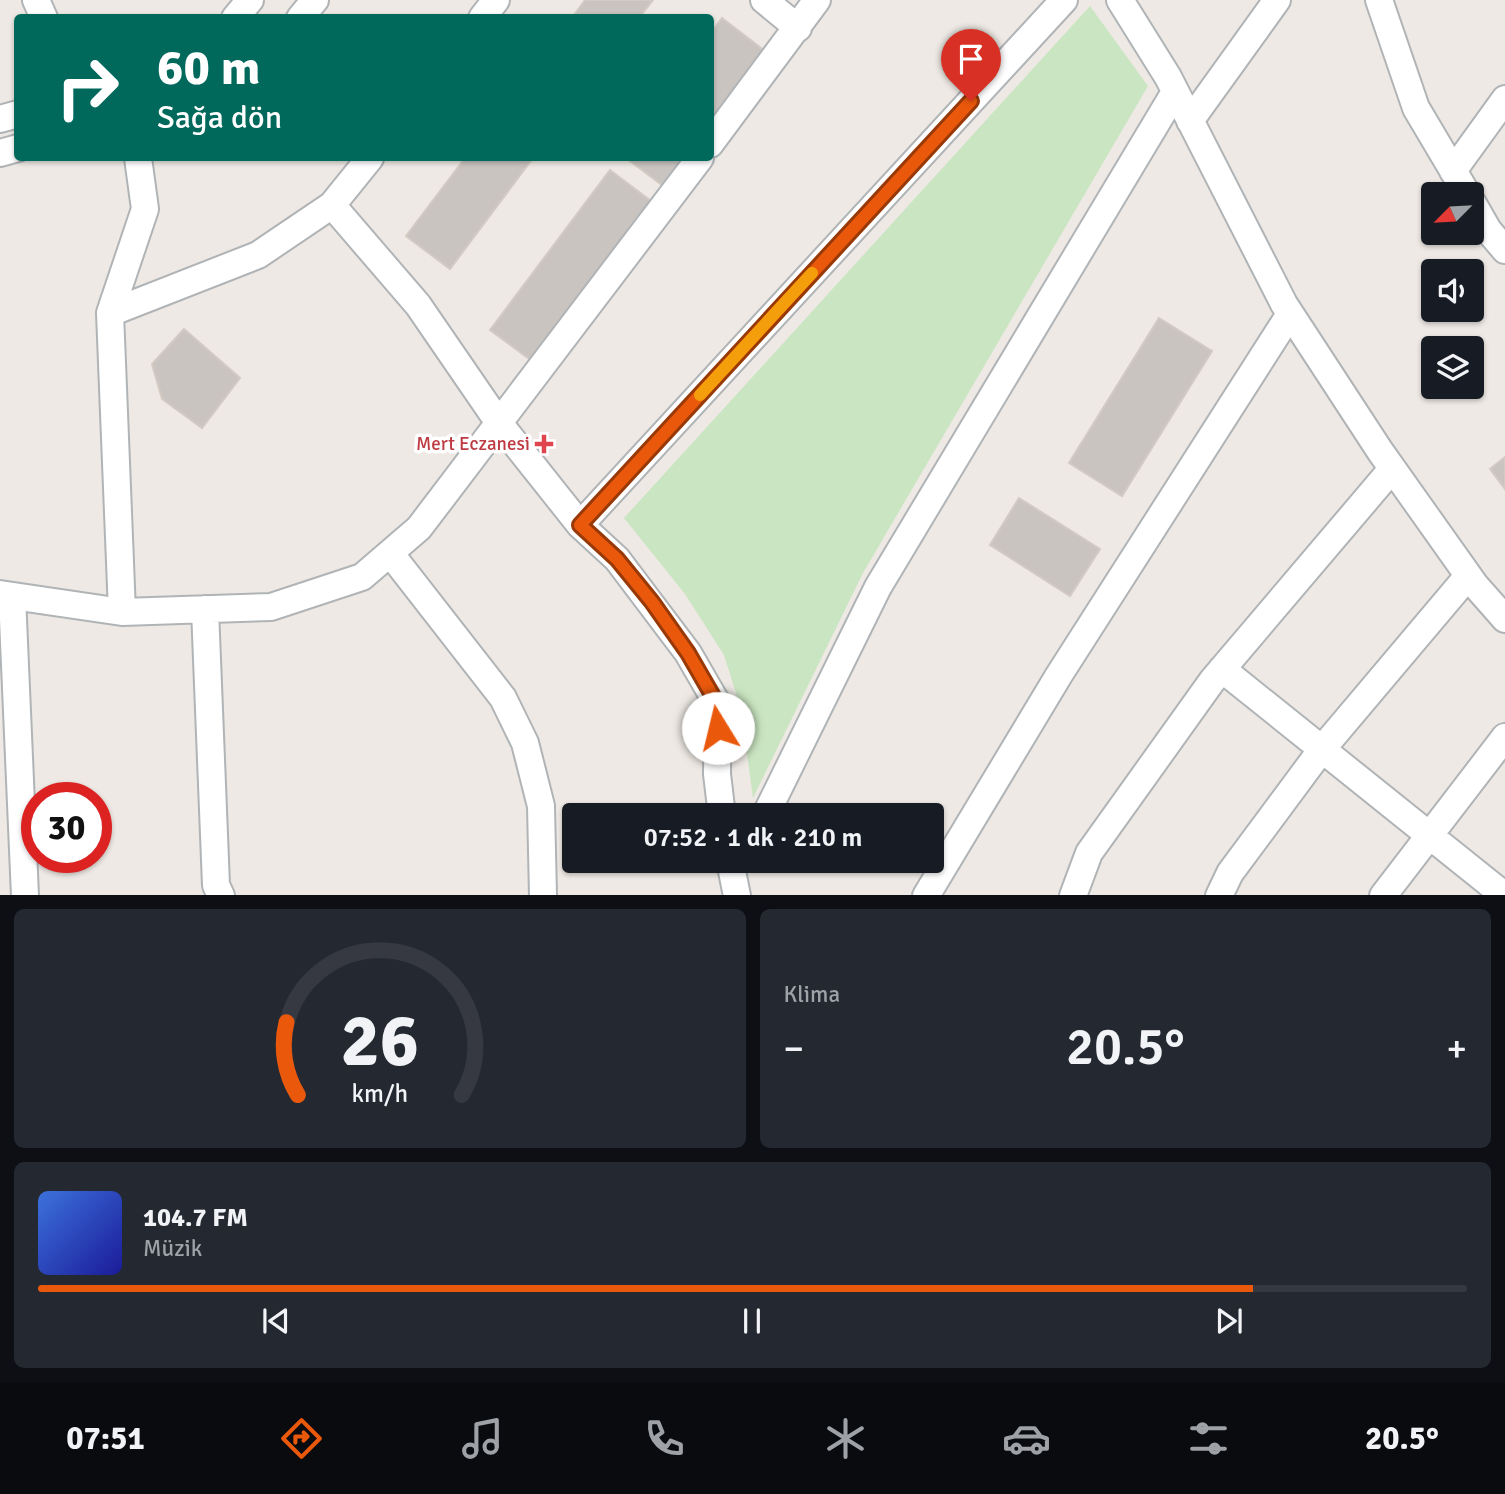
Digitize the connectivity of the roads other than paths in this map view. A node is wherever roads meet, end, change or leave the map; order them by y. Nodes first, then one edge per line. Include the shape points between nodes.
1 (250, 0) edge
2 (315, 0) edge
3 (496, 0) edge
4 (764, 0) edge
5 (817, 0) edge
6 (1064, 0) edge
7 (1120, 0) edge
8 (1277, 0) edge
9 (1379, 0) edge
10 (239, 14) edge
11 (303, 14) edge
12 (485, 14) edge
13 (798, 28) junction
14 (1175, 92) junction
15 (1505, 99) edge
16 (1189, 121) junction
17 (714, 139) edge
18 (138, 161) edge
19 (368, 161) edge
20 (698, 161) edge
21 (1453, 171) junction
22 (1460, 182) edge
23 (332, 205) junction
24 (1484, 223) edge
25 (1505, 250) edge
26 (110, 313) junction
27 (1290, 314) junction
28 (499, 423) junction
29 (1392, 469) junction
30 (580, 525) junction
31 (390, 553) junction
32 (1468, 576) junction
33 (6, 595) edge
34 (205, 609) junction
35 (122, 612) junction
36 (1505, 620) edge
37 (1222, 669) junction
38 (1505, 737) edge
39 (1322, 750) junction
40 (720, 803) edge
41 (771, 803) edge
42 (1428, 834) junction
43 (25, 895) edge
44 (221, 895) edge
45 (543, 895) edge
46 (926, 895) edge
47 (1073, 895) edge
48 (1219, 895) edge
49 (1383, 895) edge
50 (1505, 895) edge

1 - 10 street
2 - 11 street
3 - 12 street
4 - 13 street
5 - 13 street
6 - 30 street
7 - 14 street
8 - 16 street
9 - 21 street via 1416,108
13 - 17 street
14 - 16 street
14 - 41 street via 878,587
15 - 21 street
16 - 27 street
18 - 26 street via 145,209
19 - 23 street
20 - 28 street
21 - 22 street
23 - 26 street via 258,255
23 - 28 street via 418,305
24 - 25 street
26 - 35 street
27 - 29 street
27 - 46 street via 1059,675
28 - 30 street
28 - 31 street via 419,528
29 - 32 street
29 - 37 street
30 - 40 street via 617,559 652,602 718,705
31 - 34 street via 362,578 271,607
31 - 45 street via 503,698 525,743 541,806
32 - 36 street
32 - 39 street
33 - 35 street
33 - 43 street
34 - 35 street
34 - 44 street via 216,885
37 - 39 street
37 - 47 street via 1089,853
38 - 42 street
39 - 42 street
39 - 48 street via 1230,873
42 - 49 street
42 - 50 street

